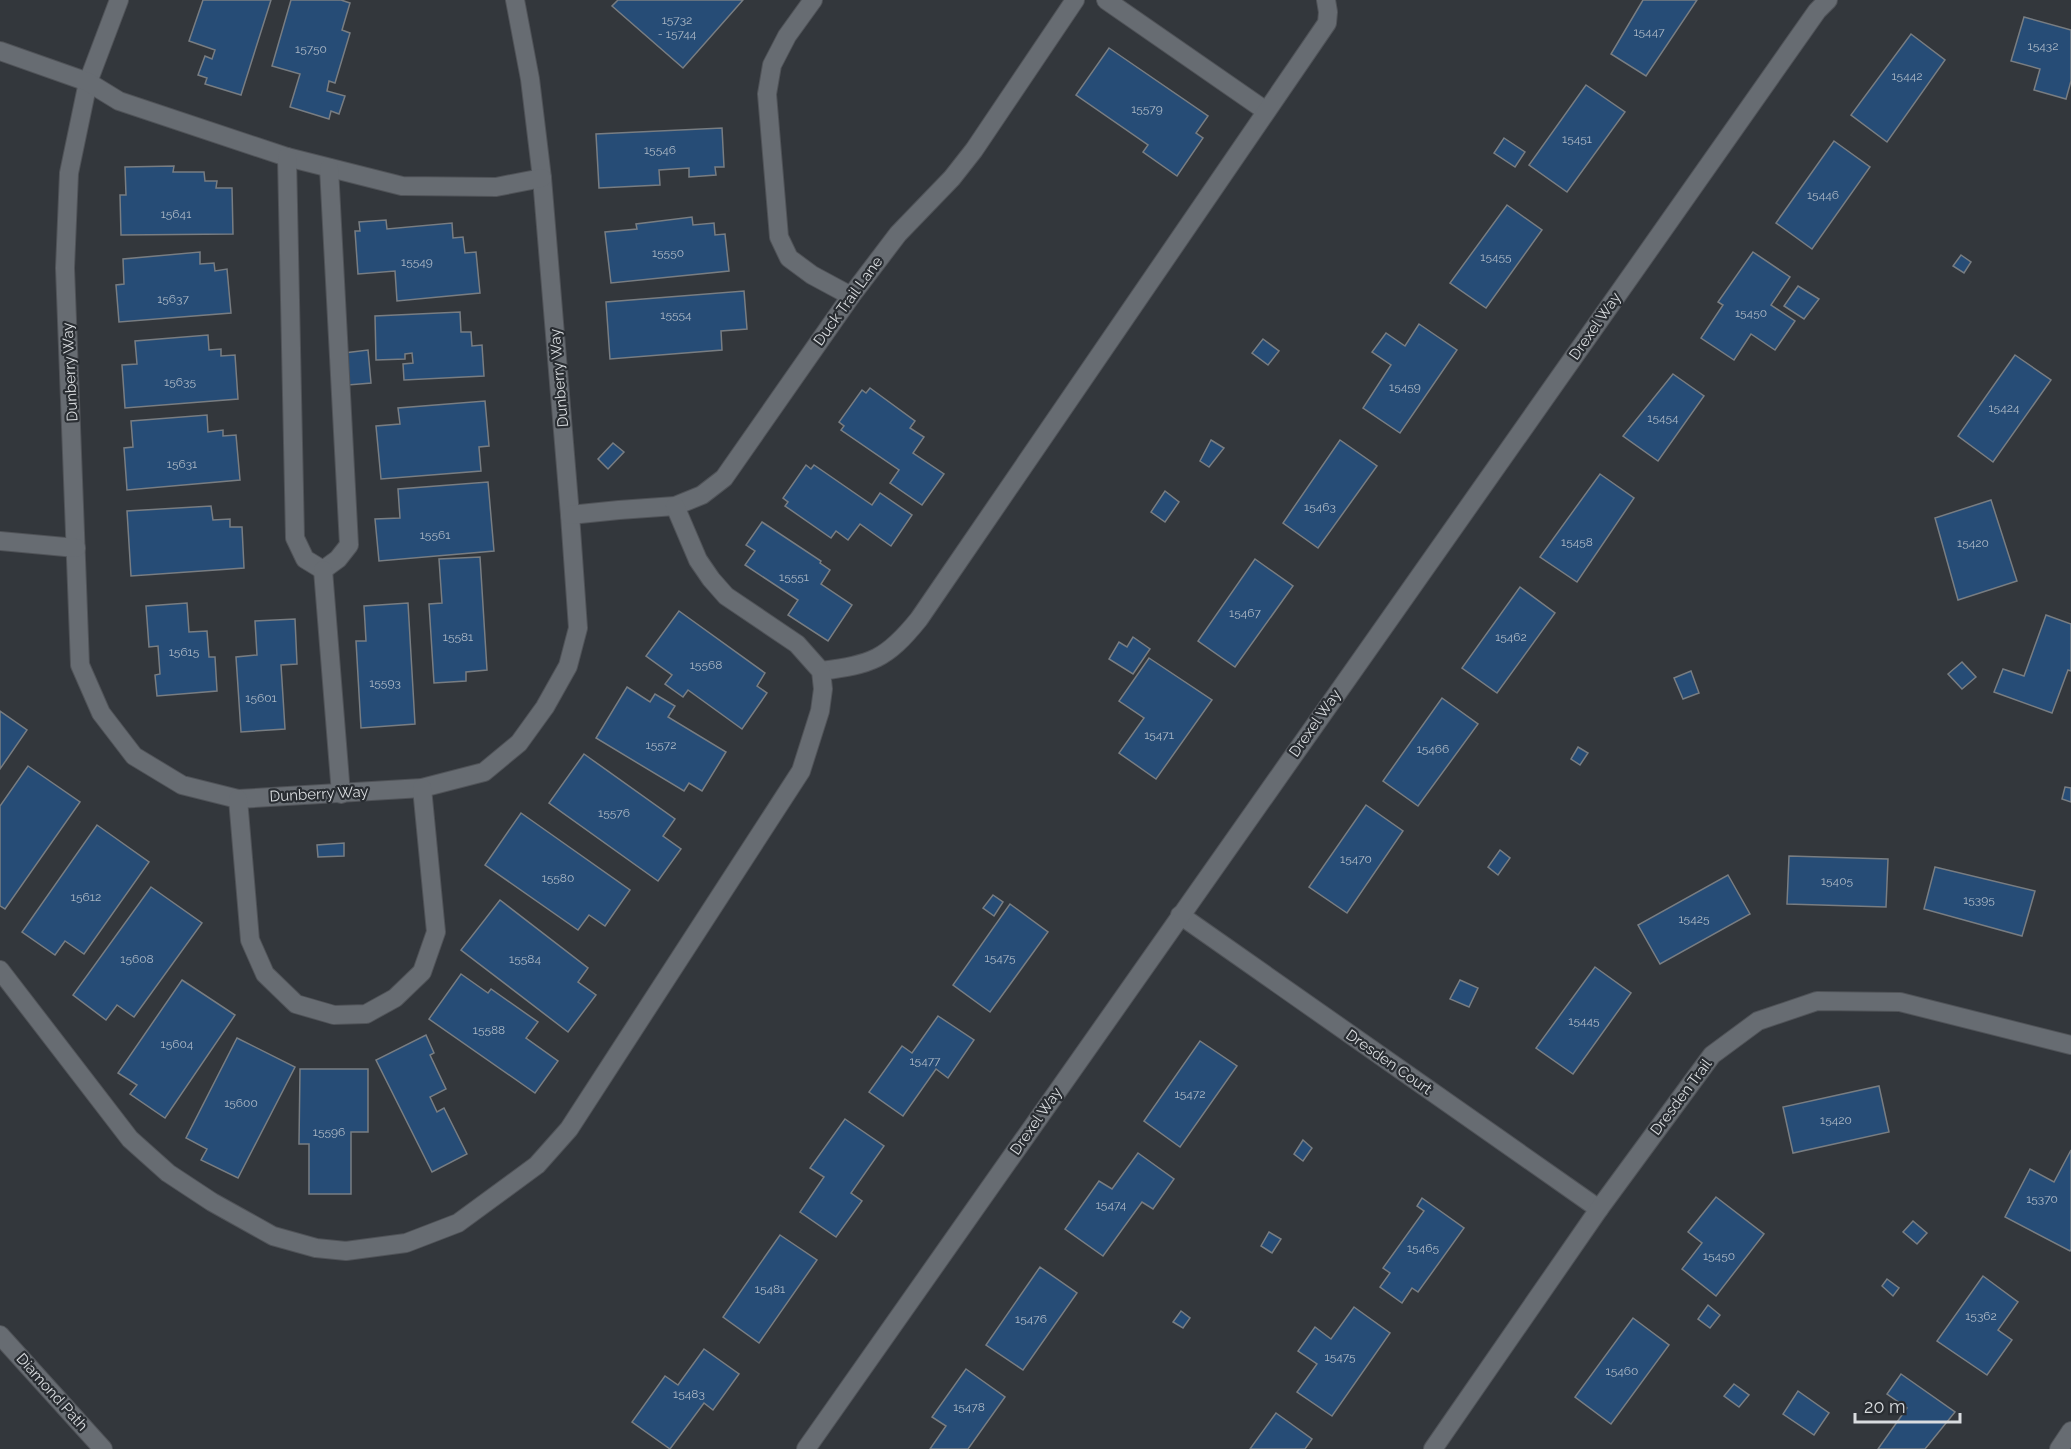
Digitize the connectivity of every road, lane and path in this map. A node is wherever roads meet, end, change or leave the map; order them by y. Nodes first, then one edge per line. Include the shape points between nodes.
1 (119, 0) edge
2 (515, 0) edge
3 (813, 0) edge
4 (1075, 0) edge
5 (1106, 0) edge
6 (1326, 0) edge
7 (1828, 0) edge
8 (0, 51) edge
9 (88, 82) junction
10 (1266, 111) junction
11 (288, 157) junction
12 (330, 168) junction
13 (542, 178) junction
14 (851, 296) junction
15 (675, 506) junction
16 (570, 515) junction
17 (0, 541) edge
18 (76, 548) junction
19 (323, 570) junction
20 (821, 671) junction
21 (422, 788) junction
22 (341, 794) junction
23 (238, 799) junction
24 (1180, 915) junction
25 (0, 970) edge
26 (2071, 1045) edge
27 (1599, 1209) junction
28 (0, 1335) edge
29 (2071, 1431) edge
30 (103, 1449) edge
31 (806, 1449) edge
32 (1433, 1449) edge
33 (2059, 1449) edge

1 - 9 street, Dunberry Way
2 - 13 street, Dunberry Way
3 - 14 street via 772,65 767,94 779,237 789,258
4 - 14 street, Duck Trail Lane via 974,150 898,234
5 - 10 street
6 - 10 street via 1327,23
7 - 24 street, Drexel Way
8 - 9 street
9 - 11 street via 119,101
9 - 18 street, Dunberry Way via 69,173 65,268
10 - 20 street via 919,619 886,654 861,665
11 - 12 street
11 - 19 street via 295,538 305,559
12 - 13 street via 402,186 496,187
12 - 19 street via 349,545
13 - 16 street, Dunberry Way
14 - 15 street, Duck Trail Lane via 724,478 702,495
15 - 16 street, Duck Trail Lane
15 - 20 street via 698,560 726,596 797,644
16 - 21 street, Dunberry Way via 578,628 568,666 519,743 484,772
17 - 18 street
18 - 23 street, Dunberry Way via 80,665 101,713 134,756 182,784
19 - 22 street
20 - 25 street via 820,711 801,771 569,1129 537,1165 458,1223 406,1243 346,1251 316,1248 273,1236 168,1173 130,1139
21 - 22 street, Dunberry Way
21 - 23 street via 436,932 422,972 395,998 366,1014 334,1015 297,1004 265,974 250,940
22 - 23 street, Dunberry Way
24 - 27 street, Dresden Court
24 - 31 street, Drexel Way
26 - 27 street, Dresden Trail via 1900,1002 1817,1001 1768,1018 1712,1055
27 - 32 street, Dresden Trail
28 - 30 street, Diamond Path
29 - 33 street

